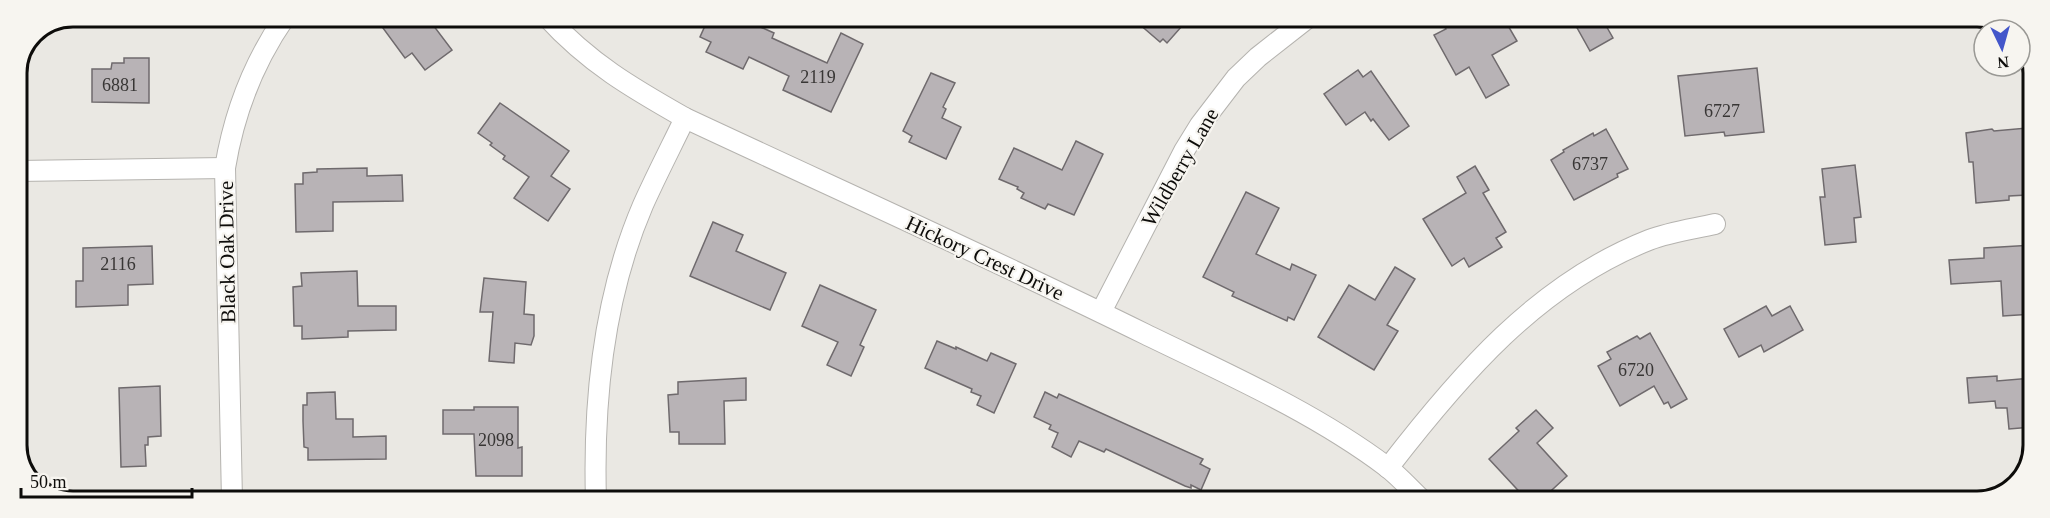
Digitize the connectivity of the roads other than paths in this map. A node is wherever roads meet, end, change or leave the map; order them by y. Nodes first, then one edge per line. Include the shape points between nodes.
1 (278, 27) edge
2 (558, 27) edge
3 (1296, 27) edge
4 (685, 118) junction
5 (225, 168) junction
6 (27, 171) edge
7 (1715, 224) dead end
8 (1101, 312) junction
9 (1388, 468) junction
10 (232, 491) edge
11 (596, 491) edge
12 (1412, 491) edge

1 - 5 street, Black Oak Drive via 248,85 229,141
2 - 4 street, Hickory Crest Drive via 597,64
3 - 8 street, Wildberry Lane via 1236,78 1200,125
4 - 8 street, Hickory Crest Drive
4 - 11 street via 643,206 620,272 598,393
5 - 6 street
5 - 10 street, Black Oak Drive
7 - 9 street via 1632,247 1559,290 1522,318 1458,380
8 - 9 street, Hickory Crest Drive via 1321,424
9 - 12 street, Hickory Crest Drive

